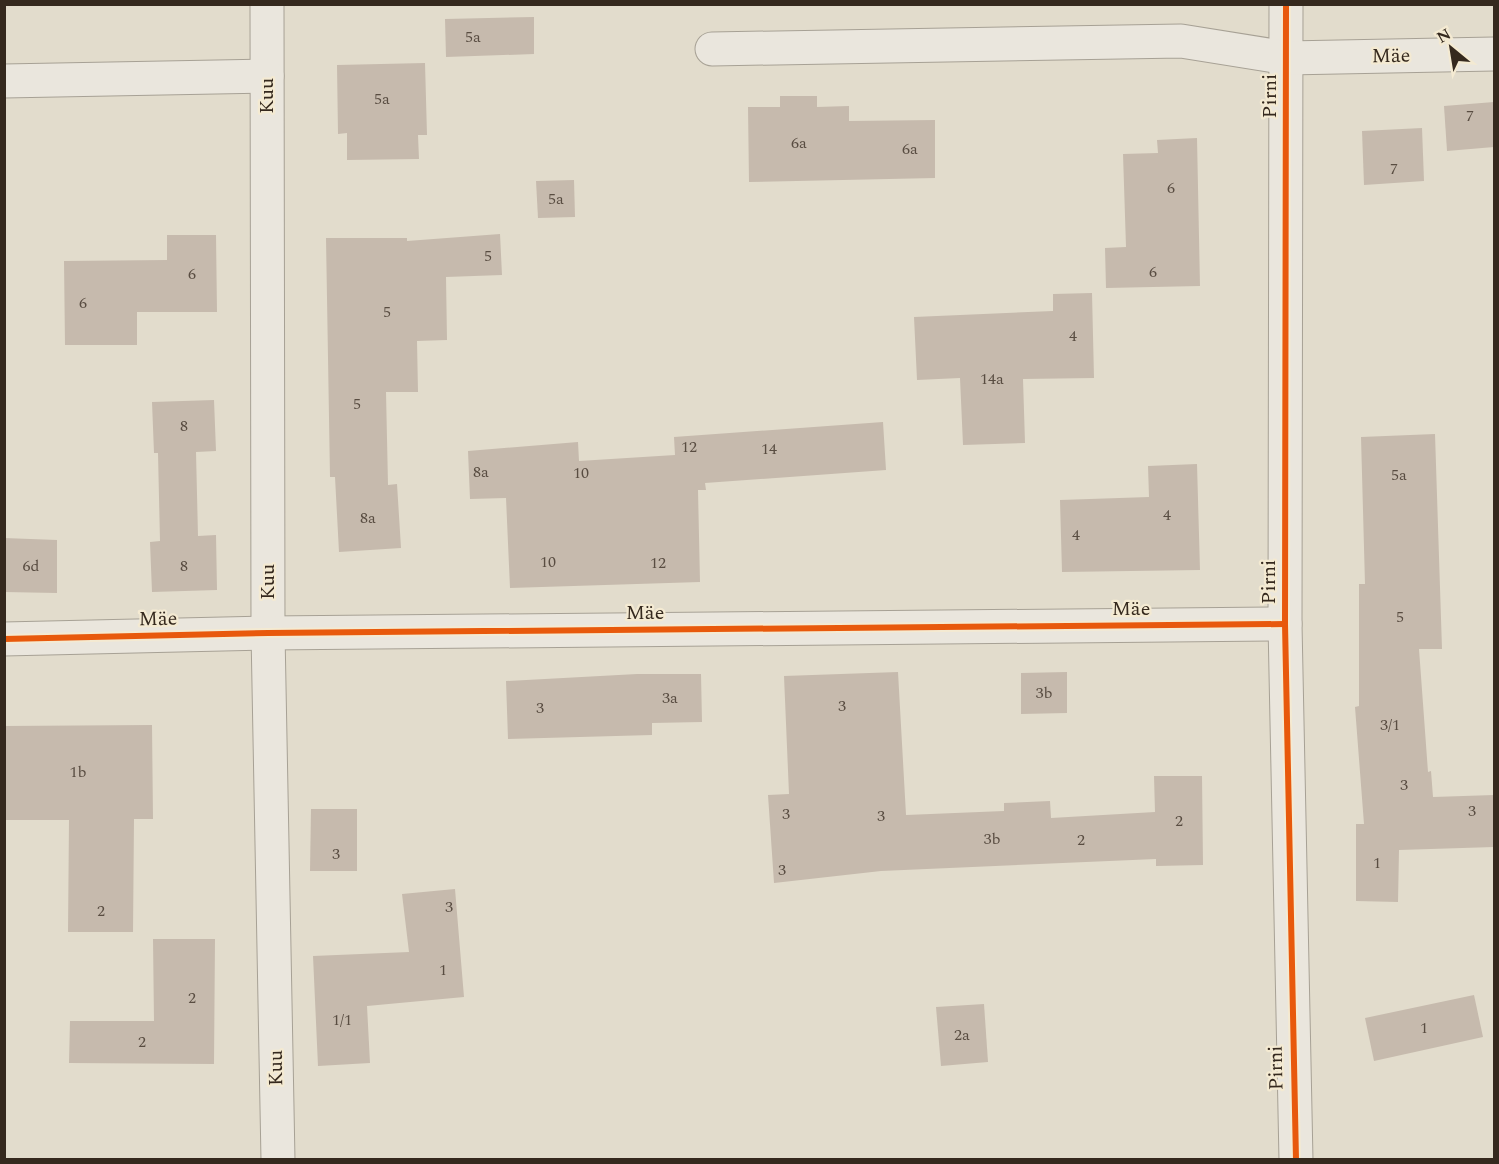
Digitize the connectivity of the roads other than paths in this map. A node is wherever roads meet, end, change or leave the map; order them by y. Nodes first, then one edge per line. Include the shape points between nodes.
1 (267, 4) edge
2 (1286, 4) edge
3 (712, 49) dead end
4 (1494, 54) edge
5 (1287, 58) junction
6 (267, 76) junction
7 (4, 81) edge
8 (1285, 624) junction
9 (268, 633) junction
10 (4, 639) edge
11 (278, 1160) edge
12 (1296, 1160) edge

1 - 6 street, Kuu
2 - 5 street, Pirni
3 - 5 street, Mäe via 1181,41
4 - 5 street, Mäe
5 - 8 street, Pirni
6 - 7 street
6 - 9 street, Kuu
8 - 9 street, Mäe
8 - 12 street, Pirni
9 - 10 street, Mäe
9 - 11 street, Kuu

